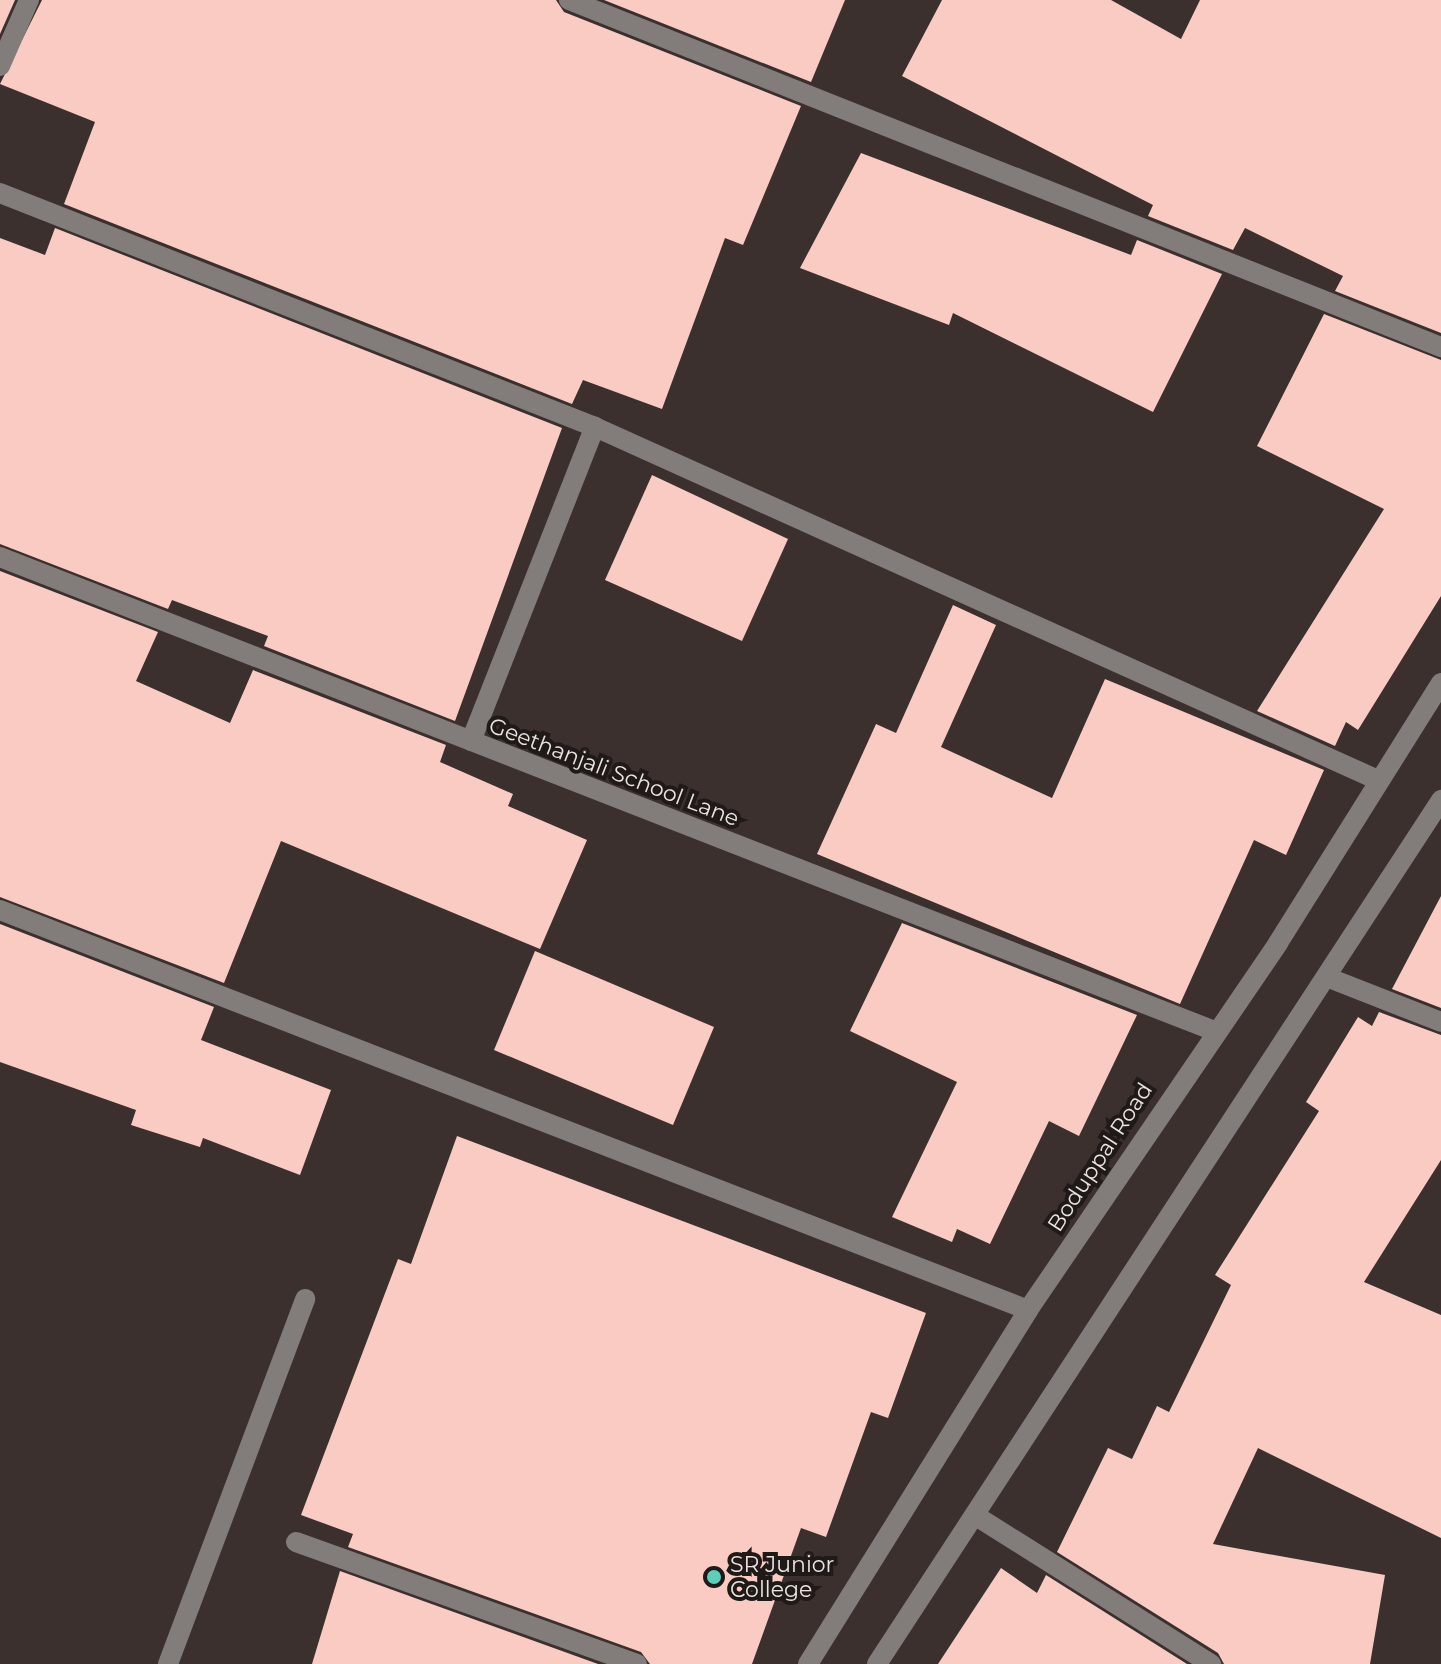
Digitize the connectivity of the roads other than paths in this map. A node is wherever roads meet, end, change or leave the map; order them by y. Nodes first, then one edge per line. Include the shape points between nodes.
1 (29, 0) edge
2 (569, 0) edge
3 (0, 66) edge
4 (0, 193) edge
5 (1441, 347) edge
6 (595, 427) junction
7 (0, 557) edge
8 (1441, 683) edge
9 (471, 741) junction
10 (1378, 780) junction
11 (1441, 800) edge
12 (0, 910) edge
13 (1329, 978) junction
14 (1441, 1022) edge
15 (1212, 1030) junction
16 (305, 1299) dead end
17 (1028, 1310) junction
18 (976, 1516) junction
19 (296, 1542) dead end
20 (168, 1664) edge
21 (637, 1664) edge
22 (808, 1664) edge
23 (877, 1664) edge
24 (1211, 1664) edge

1 - 3 street
2 - 5 street
4 - 6 street
6 - 9 street
6 - 10 street
7 - 9 street, Geethanjali School Lane
8 - 10 street, Boduppal Road
9 - 15 street, Geethanjali School Lane
10 - 15 street, Boduppal Road via 1278,943
11 - 13 street
12 - 17 street
13 - 14 street
13 - 18 street via 1091,1327
15 - 17 street, Boduppal Road
16 - 20 street
17 - 22 street, Boduppal Road
18 - 23 street
18 - 24 street
19 - 21 street

